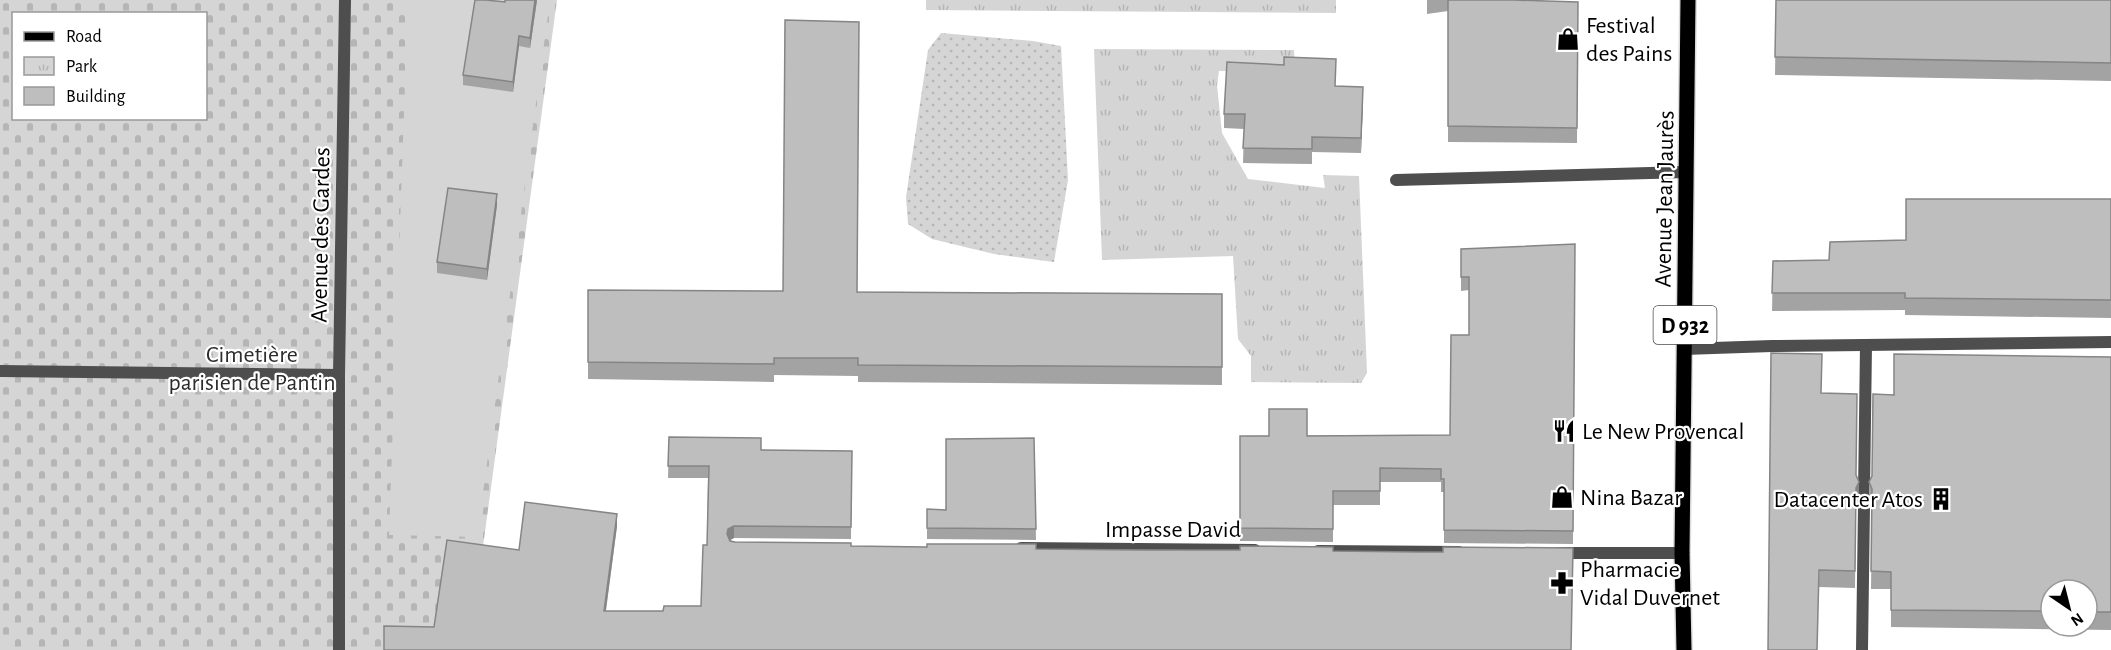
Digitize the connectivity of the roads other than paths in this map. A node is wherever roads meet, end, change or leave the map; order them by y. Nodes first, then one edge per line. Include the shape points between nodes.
1 (345, 0) edge
2 (1688, 0) edge
3 (1686, 172) junction
4 (1396, 180) dead end
5 (2111, 342) edge
6 (1866, 345) junction
7 (1684, 350) junction
8 (0, 371) edge
9 (339, 375) junction
10 (1864, 493) dead end
11 (1864, 506) dead end
12 (1010, 548) edge
13 (1273, 550) edge
14 (1309, 551) edge
15 (1477, 552) edge
16 (1548, 553) edge
17 (1682, 553) junction
18 (339, 650) edge
19 (1684, 650) edge
20 (1862, 650) edge

1 - 9 lane, Avenue des Gardes
2 - 3 main road, Avenue Jean Jaurès / D 932
3 - 4 lane
3 - 7 main road, Avenue Jean Jaurès / D 932
5 - 6 lane
6 - 7 lane
6 - 10 lane
7 - 17 main road, Avenue Jean Jaurès / D 932
8 - 9 lane
9 - 18 lane, Avenue des Gardes
11 - 20 lane
12 - 13 lane, Impasse David
14 - 15 lane
16 - 17 lane
17 - 19 main road, Avenue Jean Jaurès / D 932

